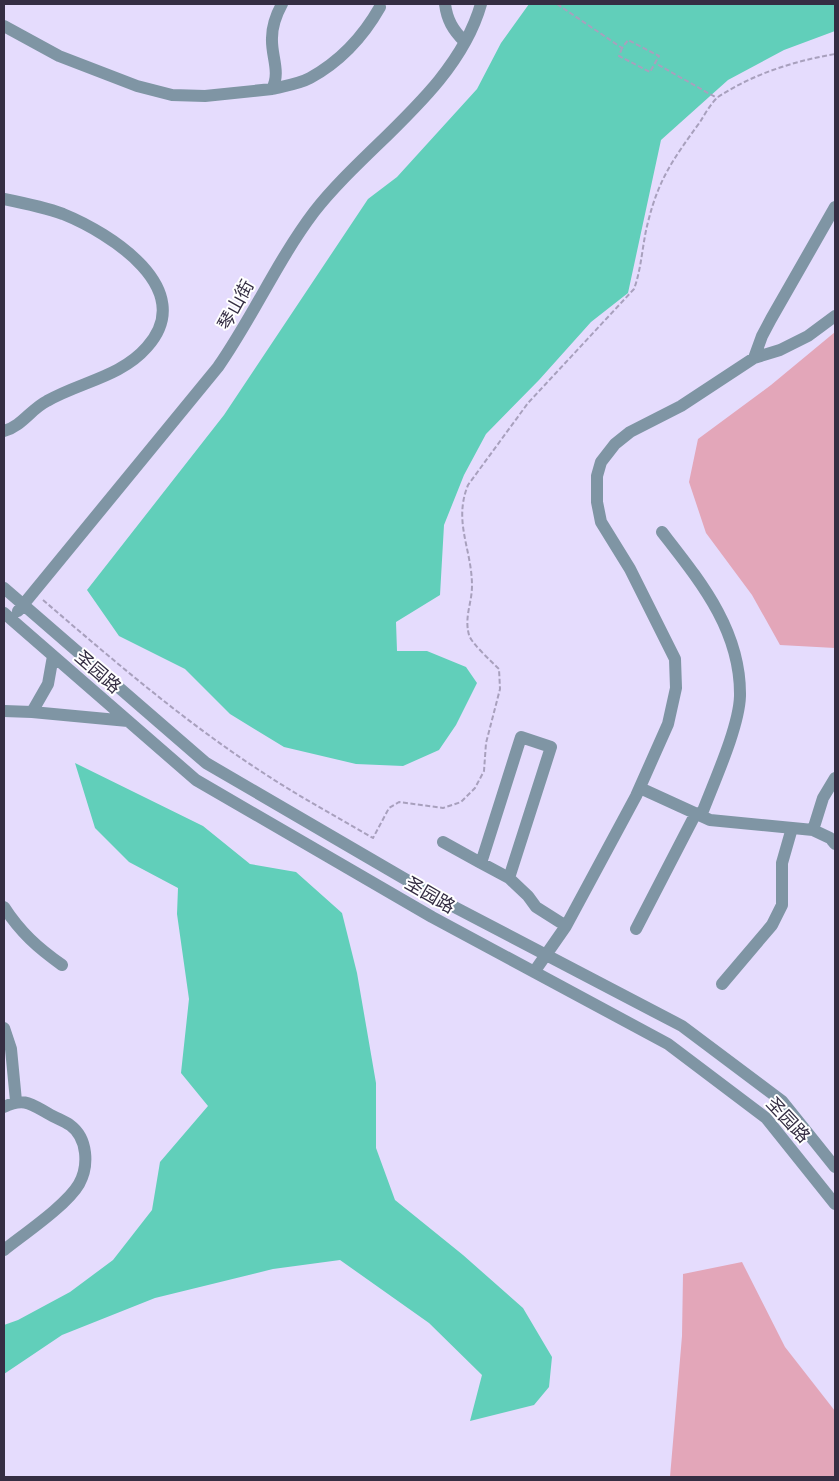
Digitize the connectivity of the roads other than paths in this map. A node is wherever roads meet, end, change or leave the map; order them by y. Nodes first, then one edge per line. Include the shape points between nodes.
1 (282, 4) edge
2 (445, 4) edge
3 (481, 4) edge
4 (380, 7) dead end
5 (4, 26) edge
6 (464, 41) junction
7 (272, 89) junction
8 (4, 199) edge
9 (835, 207) edge
10 (835, 316) edge
11 (754, 358) junction
12 (4, 431) edge
13 (662, 532) dead end
14 (4, 588) edge
15 (23, 605) junction
16 (8, 617) edge
17 (53, 656) junction
18 (4, 712) edge
19 (32, 712) junction
20 (128, 721) junction
21 (835, 778) edge
22 (640, 788) junction
23 (698, 814) junction
24 (792, 828) junction
25 (813, 830) junction
26 (443, 842) dead end
27 (835, 844) edge
28 (481, 863) junction
29 (509, 878) junction
30 (4, 907) edge
31 (566, 926) junction
32 (636, 929) dead end
33 (545, 954) junction
34 (62, 965) dead end
35 (534, 972) junction
36 (722, 984) dead end
37 (4, 1028) edge
38 (16, 1101) junction
39 (4, 1107) edge
40 (835, 1167) edge
41 (835, 1204) edge
42 (4, 1250) edge

1 - 7 street via 274,19 271,40 277,80
2 - 6 street via 453,31
3 - 6 street, 琴山街
4 - 7 street via 367,30 335,61 308,79
5 - 7 street via 68,60 137,86 172,95 205,96
6 - 15 street, 琴山街 via 435,84 315,210 218,367
8 - 12 street via 64,214 116,242 147,271 158,287 162,305 157,333 136,358 98,380 46,401 13,428
9 - 11 street via 770,319
10 - 11 street via 808,336
11 - 22 street via 681,406 630,432 601,462 597,476 601,522 630,569 675,659 676,688 668,724
13 - 23 street via 704,586 722,618 736,656 740,698 731,735
14 - 15 street, 圣园路
15 - 16 street, 琴山街
15 - 33 street, 圣园路 via 206,763 441,900
16 - 17 street, 圣园路
17 - 19 street via 48,684
17 - 20 street, 圣园路
18 - 19 street
19 - 20 street
20 - 35 street, 圣园路 via 196,780 432,917
21 - 25 street via 823,798
22 - 23 street
22 - 31 street
23 - 24 street via 727,822
23 - 32 street
24 - 25 street
24 - 36 street via 782,863 782,906 772,925
25 - 27 street
26 - 28 street
28 - 29 street
28 - 29 street via 520,737 551,747
29 - 31 street via 536,907
30 - 34 street via 18,928
31 - 33 street
33 - 35 street
33 - 40 street, 圣园路 via 682,1026 782,1101
35 - 41 street, 圣园路 via 668,1044 766,1118
37 - 38 street via 11,1049
38 - 39 street
38 - 42 street via 30,1104 71,1126 82,1140 86,1153 78,1184 66,1199

